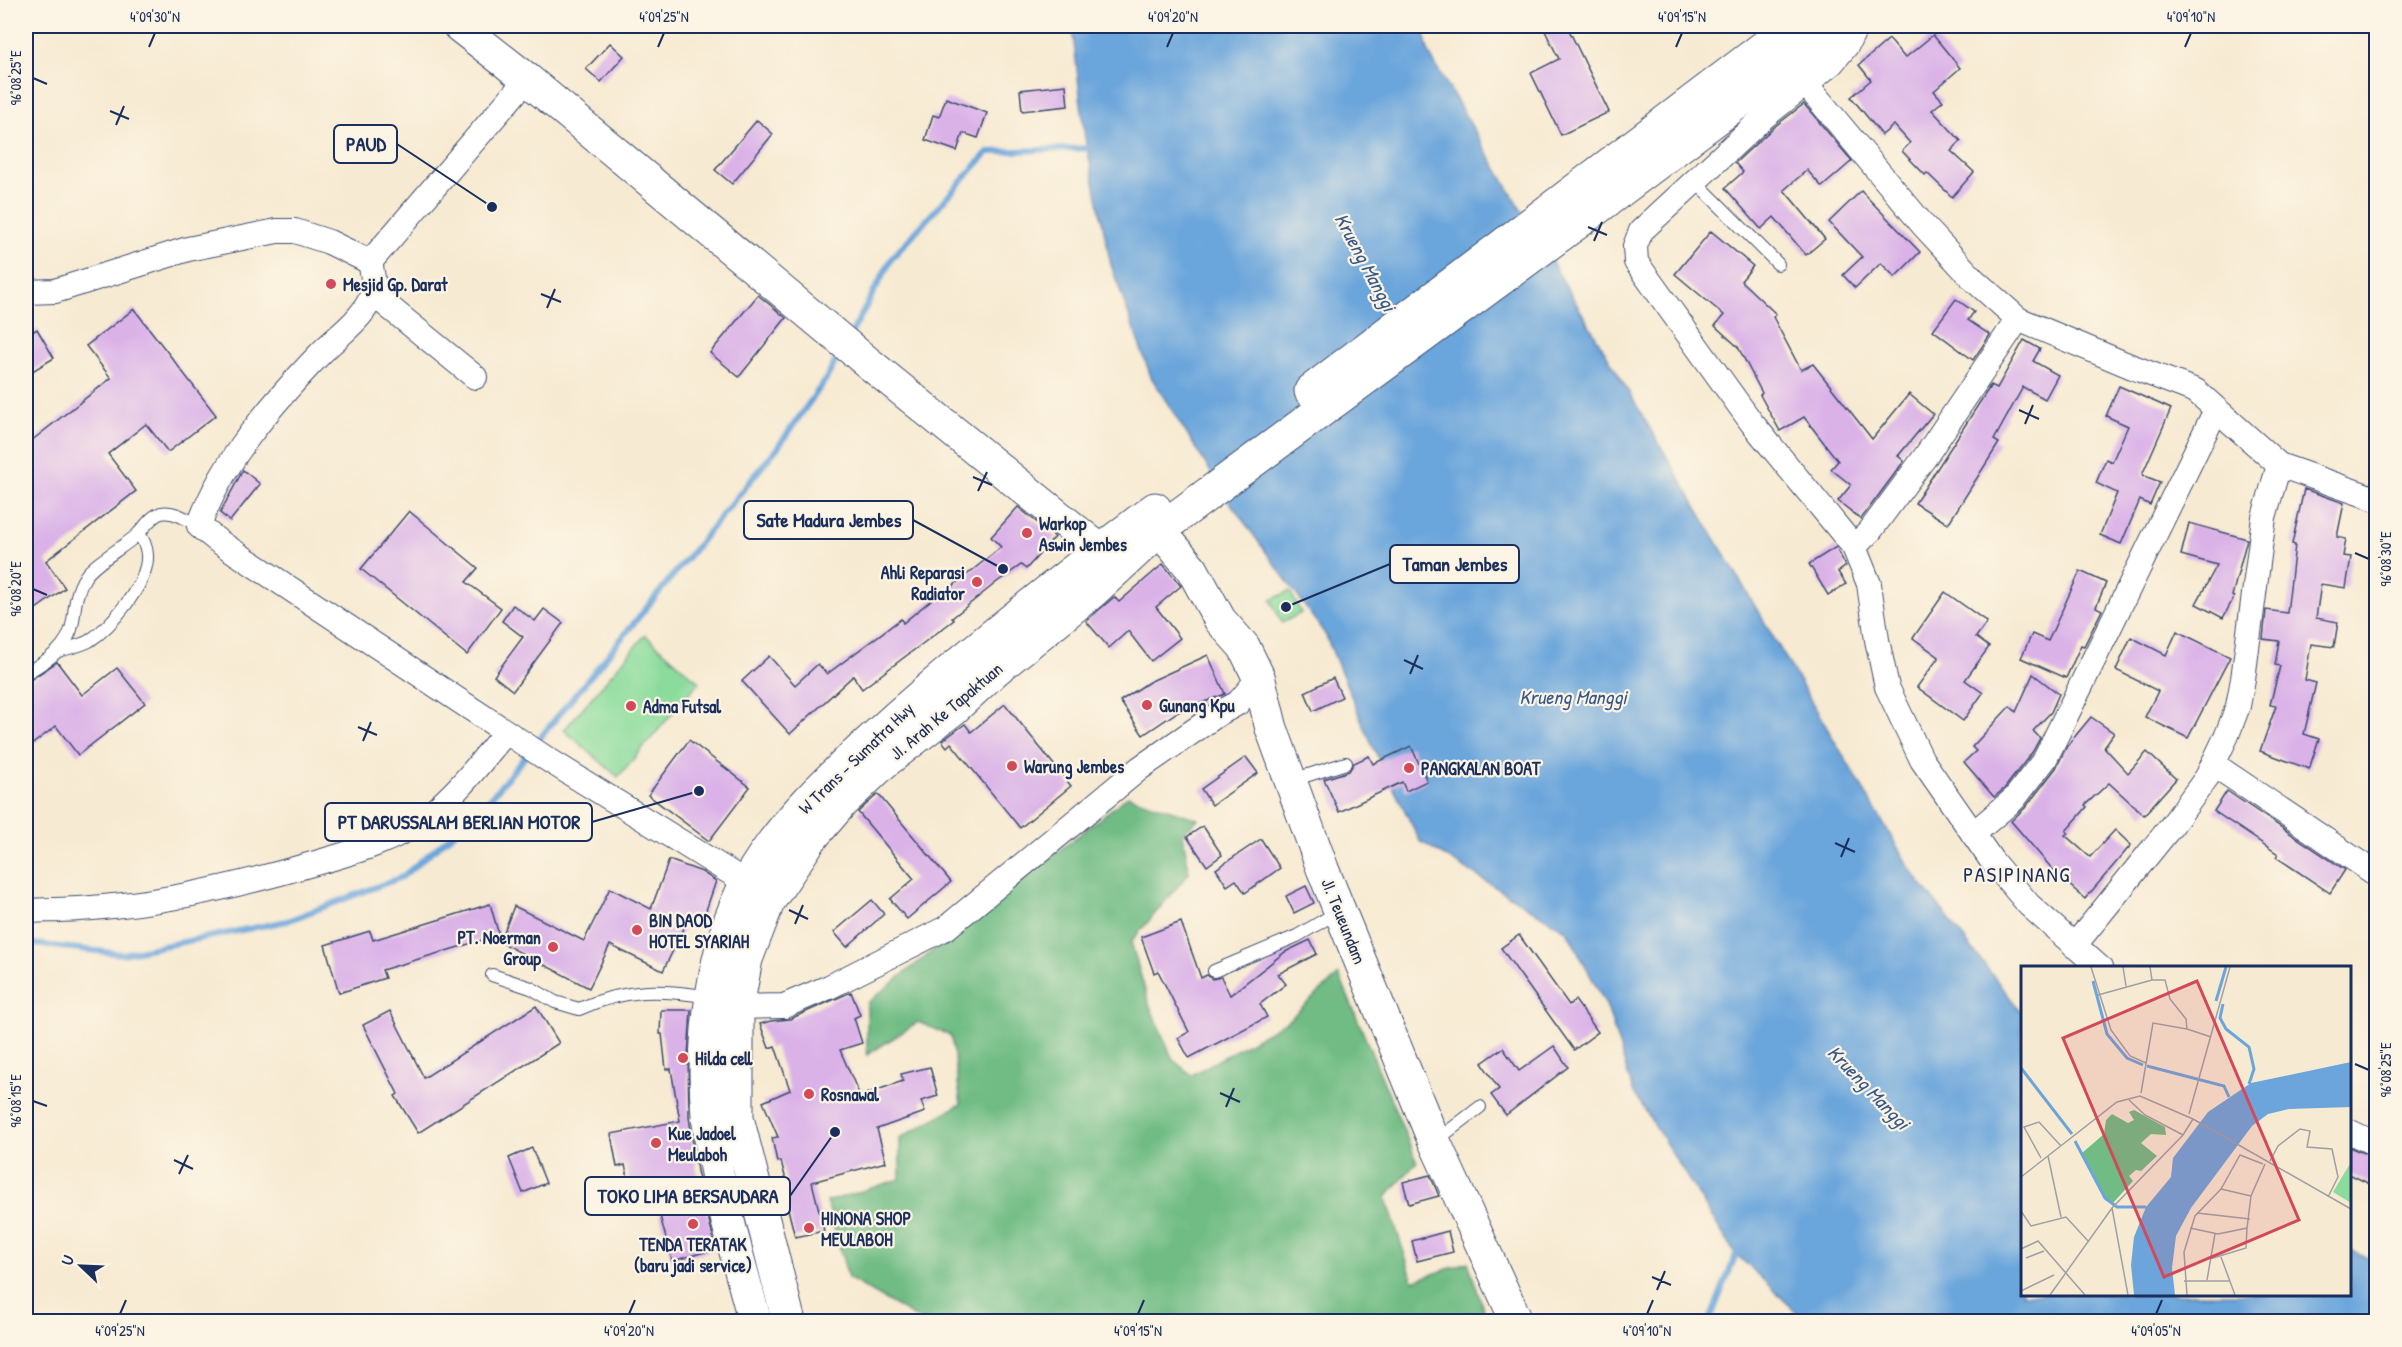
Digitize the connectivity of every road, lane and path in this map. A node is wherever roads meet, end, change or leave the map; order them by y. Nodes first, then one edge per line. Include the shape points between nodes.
1 (459, 26) edge
2 (1791, 26) edge
3 (1840, 26) edge
4 (1856, 26) edge
5 (527, 78) junction
6 (1805, 83) junction
7 (1695, 181) junction
8 (1585, 200) junction
9 (370, 262) junction
10 (1778, 264) dead end
11 (26, 292) edge
12 (373, 294) junction
13 (2018, 319) junction
14 (475, 377) dead end
15 (2216, 410) junction
16 (2279, 465) junction
17 (2376, 499) edge
18 (199, 526) junction
19 (1147, 527) junction
20 (139, 534) junction
21 (1854, 547) junction
22 (1100, 550) junction
23 (58, 651) junction
24 (26, 673) edge
25 (1258, 678) junction
26 (511, 735) junction
27 (1346, 763) dead end
28 (2213, 764) junction
29 (1301, 774) junction
30 (1973, 834) junction
31 (2376, 874) edge
32 (747, 883) junction
33 (26, 911) edge
34 (1328, 922) junction
35 (2074, 946) junction
36 (2098, 966) edge
37 (1214, 971) dead end
38 (492, 975) dead end
39 (725, 1002) junction
40 (1480, 1107) dead end
41 (1441, 1133) junction
42 (2351, 1133) edge
43 (2376, 1144) edge
44 (754, 1322) edge
45 (789, 1322) edge
46 (1517, 1322) edge

1 - 5 street
2 - 8 highway
3 - 8 highway
4 - 6 street via 1832,63
5 - 9 street
5 - 22 street
6 - 7 street
6 - 13 street via 1923,225 1974,280
7 - 10 lane
7 - 21 street via 1641,231 1635,246 1636,262 1752,423
8 - 19 highway
9 - 11 street via 295,231 277,231 188,249 55,291
9 - 12 street
12 - 14 street
12 - 18 street via 361,315 320,354 260,423 207,503
13 - 15 street via 2196,391
13 - 21 street via 1925,457
15 - 16 street
15 - 30 street via 2045,759 2014,799
16 - 17 street
16 - 28 street via 2264,517 2238,705
18 - 20 lane via 171,513 161,513
18 - 26 street
19 - 22 highway, W Trans - Sumatra Hwy
19 - 25 street, JI. Teueundam via 1192,569 1220,620 1244,647
19 - 39 highway, JI. Arah Ke Tapaktuan via 1093,591 883,763 842,802 811,838 768,902
20 - 23 lane via 85,577 74,606 71,630
20 - 23 lane via 147,561 129,601 89,641
21 - 30 street via 1869,584 1887,687 1922,760
22 - 32 highway, W Trans - Sumatra Hwy via 956,665 844,764 777,836
23 - 24 lane
25 - 29 street, JI. Teueundam via 1271,728
25 - 39 street via 1228,708 1140,768 946,928 784,1006
26 - 32 street
26 - 33 street via 428,816 391,837 343,855 167,899 102,908
27 - 29 lane
28 - 31 street
28 - 35 street via 2173,824
29 - 34 street, JI. Teueundam via 1323,870
30 - 35 street via 2029,905
32 - 39 highway, W Trans - Sumatra Hwy via 717,969
34 - 37 lane
34 - 41 street, JI. Teueundam
35 - 36 street
38 - 39 lane via 579,1009 605,998 648,990
39 - 44 highway, W Trans - Sumatra Hwy via 706,1067 708,1115 721,1189
39 - 45 highway, JI. Arah Ke Tapaktuan via 737,1118
40 - 41 lane
41 - 46 street, JI. Teueundam
42 - 43 street

